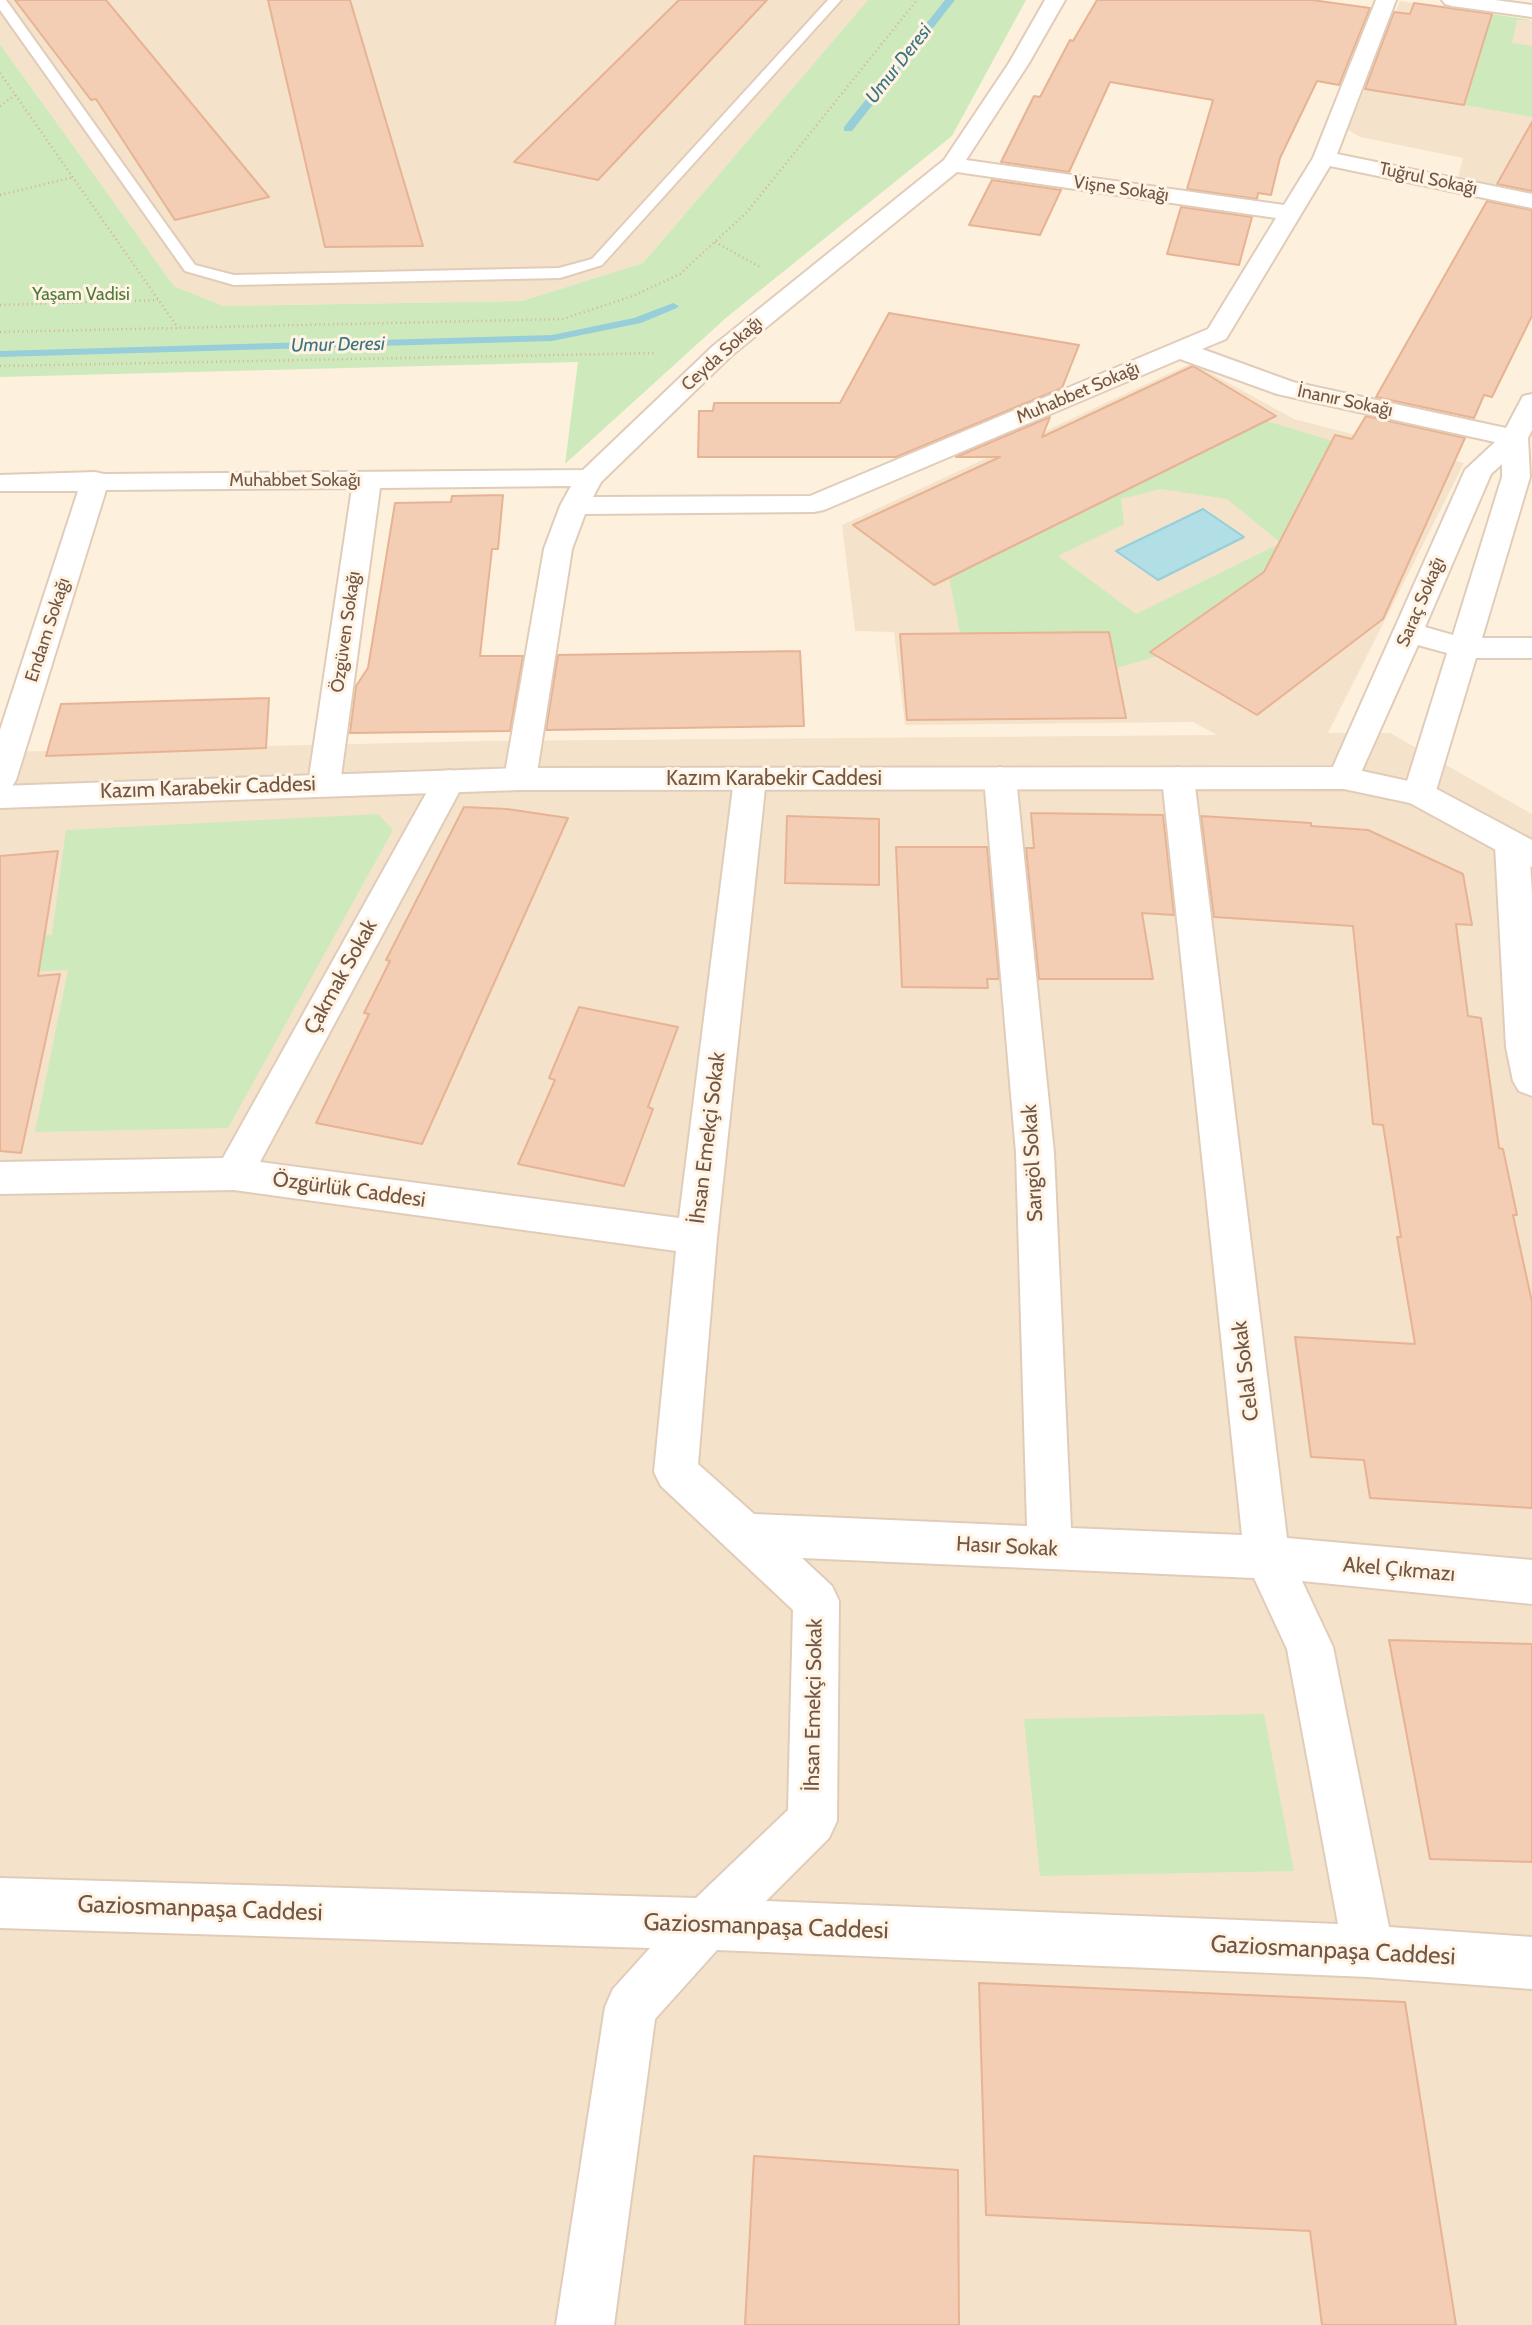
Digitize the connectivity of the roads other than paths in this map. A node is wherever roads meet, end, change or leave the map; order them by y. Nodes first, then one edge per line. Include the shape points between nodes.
1 (835, 0) edge
2 (1055, 0) edge
3 (1386, 0) edge
4 (1452, 0) edge
5 (0, 1) edge
6 (1532, 11) edge
7 (1324, 158) junction
8 (952, 165) junction
9 (1532, 201) edge
10 (1291, 213) junction
11 (1180, 349) junction
12 (1532, 402) edge
13 (1515, 438) junction
14 (590, 478) junction
15 (95, 480) junction
16 (367, 481) junction
17 (0, 483) edge
18 (574, 506) junction
19 (1408, 632) junction
20 (1463, 648) junction
21 (1532, 648) edge
22 (1000, 778) junction
23 (1178, 778) junction
24 (1344, 778) junction
25 (520, 779) junction
26 (750, 779) junction
27 (0, 780) edge
28 (449, 781) junction
29 (324, 784) junction
30 (1419, 794) junction
31 (0, 797) edge
32 (1522, 850) edge
33 (1532, 1081) edge
34 (234, 1174) junction
35 (0, 1178) edge
36 (697, 1237) junction
37 (747, 1535) junction
38 (1049, 1549) junction
39 (1267, 1557) junction
40 (1532, 1582) edge
41 (0, 1903) edge
42 (706, 1924) junction
43 (1368, 1951) junction
44 (1532, 1963) edge
45 (585, 2325) edge

1 - 5 lane via 597,262 560,273 234,279 190,268
2 - 8 street, Ceyda Sokağı
3 - 7 street, Muhabbet Sokağı
4 - 6 street
7 - 9 street, Tuğrul Sokağı
7 - 10 street, Muhabbet Sokağı
8 - 10 street, Vişne Sokağı
8 - 14 street, Ceyda Sokağı via 722,351
10 - 11 street, Muhabbet Sokağı via 1217,334
11 - 13 street, İnanır Sokağı via 1286,388
11 - 18 street, Muhabbet Sokağı via 814,504
12 - 13 street, Saraç Sokağı
13 - 19 street, Saraç Sokağı via 1479,470
13 - 20 street, Saraç Sokağı via 1516,477
14 - 16 street, Muhabbet Sokağı
14 - 18 street, Ceyda Sokağı
15 - 16 street, Muhabbet Sokağı
15 - 17 street, Muhabbet Sokağı
15 - 27 street, Endam Sokağı
16 - 29 street, Özgüven Sokağı
18 - 25 street, Ceyda Sokağı via 558,550
19 - 20 street
19 - 24 street, Saraç Sokağı
20 - 21 street
20 - 30 street, Saraç Sokağı
22 - 23 street, Kazım Karabekir Caddesi
22 - 26 street, Kazım Karabekir Caddesi
22 - 38 street, Sarıgöl Sokak via 1034,1153
23 - 24 street, Kazım Karabekir Caddesi
23 - 39 street, Celal Sokak
24 - 30 street, Kazım Karabekir Caddesi
25 - 26 street, Kazım Karabekir Caddesi
25 - 28 street, Kazım Karabekir Caddesi
26 - 36 street, İhsan Emekçi Sokak
28 - 29 street, Kazım Karabekir Caddesi
28 - 34 street, Çakmak Sokak
29 - 31 street, Kazım Karabekir Caddesi
30 - 32 street, Kazım Karabekir Caddesi
32 - 33 street via 1524,1047
34 - 35 street, Özgürlük Caddesi
34 - 36 street, Özgürlük Caddesi
36 - 37 street, İhsan Emekçi Sokak via 676,1472
37 - 38 street, Hasır Sokak
37 - 42 street, İhsan Emekçi Sokak via 816,1601 812,1821
38 - 39 street, Hasır Sokak
39 - 40 street, Akel Çıkmazı
39 - 43 street, Celal Sokak via 1310,1647
41 - 42 street, Gaziosmanpaşa Caddesi
42 - 43 street, Gaziosmanpaşa Caddesi
42 - 45 street, İhsan Emekçi Sokak via 631,2007
43 - 44 street, Gaziosmanpaşa Caddesi

